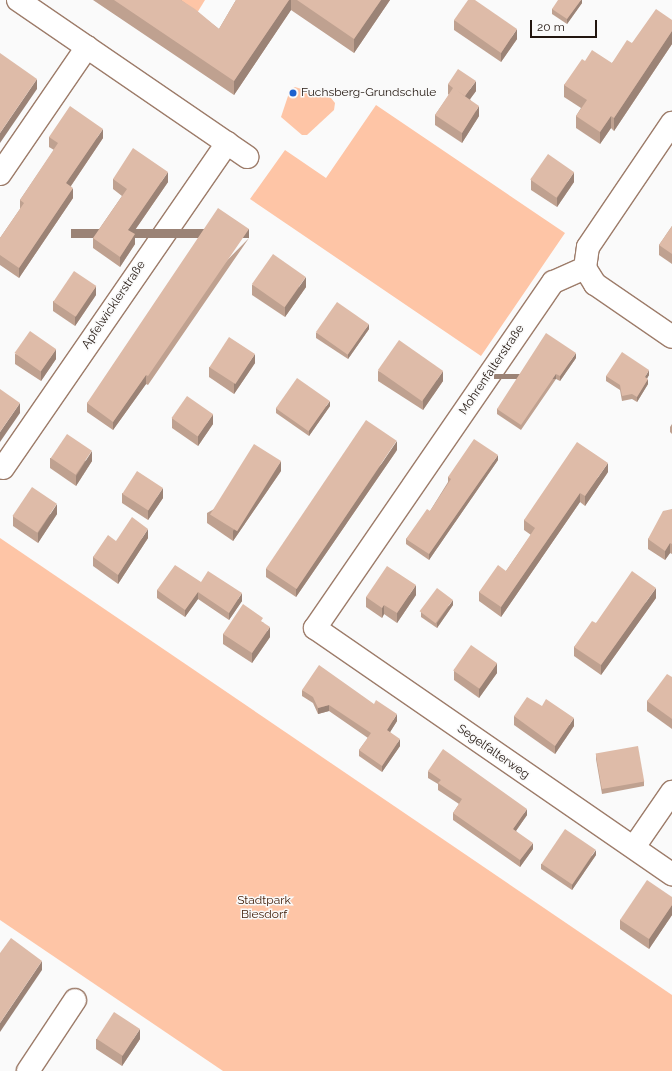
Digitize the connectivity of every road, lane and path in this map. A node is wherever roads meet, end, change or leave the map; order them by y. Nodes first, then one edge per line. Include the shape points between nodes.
1 (18, 0) edge
2 (87, 47) junction
3 (672, 122) edge
4 (227, 144) junction
5 (247, 157) dead end
6 (0, 174) edge
7 (585, 268) junction
8 (672, 337) edge
9 (3, 468) dead end
10 (315, 628) joint
11 (672, 792) edge
12 (634, 847) junction
13 (672, 874) edge
14 (75, 1000) dead end
15 (28, 1071) edge

1 - 2 street
2 - 4 street
2 - 6 street
3 - 7 street via 588,247
4 - 5 street
4 - 9 street, Apfelwicklerstraße
7 - 8 street via 595,284
7 - 10 street, Mohrenfalterstraße via 553,282
10 - 12 street, Segelfalterweg
11 - 12 street
12 - 13 street, Segelfalterweg
14 - 15 street

